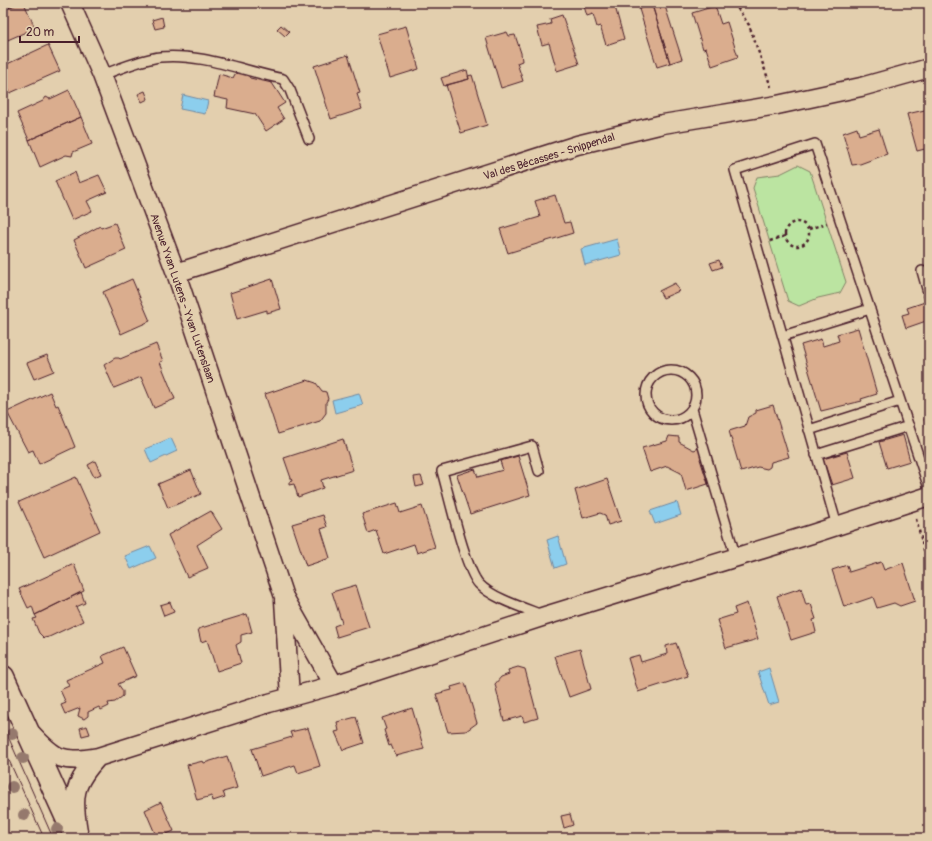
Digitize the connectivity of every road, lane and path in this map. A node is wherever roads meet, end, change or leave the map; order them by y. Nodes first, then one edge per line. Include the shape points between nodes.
1 (70, 3) edge
2 (734, 3) edge
3 (929, 68) edge
4 (102, 74) junction
5 (776, 105) junction
6 (309, 139) dead end
7 (840, 219) junction
8 (809, 229) junction
9 (922, 271) dead end
10 (176, 273) junction
11 (929, 296) edge
12 (870, 309) junction
13 (783, 336) junction
14 (900, 401) junction
15 (692, 409) junction
16 (909, 426) junction
17 (809, 430) junction
18 (816, 455) junction
19 (539, 471) dead end
20 (929, 488) edge
21 (929, 496) edge
22 (912, 501) junction
23 (836, 526) junction
24 (736, 558) junction
25 (929, 569) edge
26 (284, 597) junction
27 (545, 616) junction
28 (3, 677) edge
29 (334, 685) junction
30 (290, 697) junction
31 (24, 726) junction
32 (98, 757) junction
33 (78, 838) edge

1 - 4 street, Avenue Yvan Lutens - Yvan Lutenslaan
2 - 5 path via 749,25
3 - 5 street, Val des Bécasses - Snippendal via 861,87
4 - 6 lane via 159,57 194,57 283,80 290,90
4 - 10 street, Avenue Yvan Lutens - Yvan Lutenslaan
5 - 10 street, Val des Bécasses - Snippendal via 663,124 577,145
7 - 8 path
7 - 12 lane
7 - 13 lane via 815,144 735,170
8 - 8 path via 807,242 800,246 790,244 786,236 789,225 800,222
9 - 11 lane
10 - 26 street, Avenue Yvan Lutens - Yvan Lutenslaan
12 - 13 lane
12 - 14 lane
13 - 17 lane
14 - 16 lane
14 - 17 lane
15 - 15 lane via 679,420 662,419 655,415 646,400 648,384 653,377 668,370 684,374 692,382 696,394
15 - 24 lane
16 - 18 lane
16 - 20 lane
17 - 18 lane
18 - 23 lane
19 - 27 lane via 532,446 442,471 470,570 479,585 502,599
21 - 22 street
22 - 23 street
22 - 25 path
23 - 24 street
24 - 27 street
26 - 29 street, Avenue Yvan Lutens - Yvan Lutenslaan
26 - 30 street, Avenue Yvan Lutens - Yvan Lutenslaan
27 - 29 street
28 - 31 main road
29 - 30 street
30 - 32 street
31 - 32 street via 48,751 63,759
31 - 33 main road
32 - 33 street via 81,778 75,793

